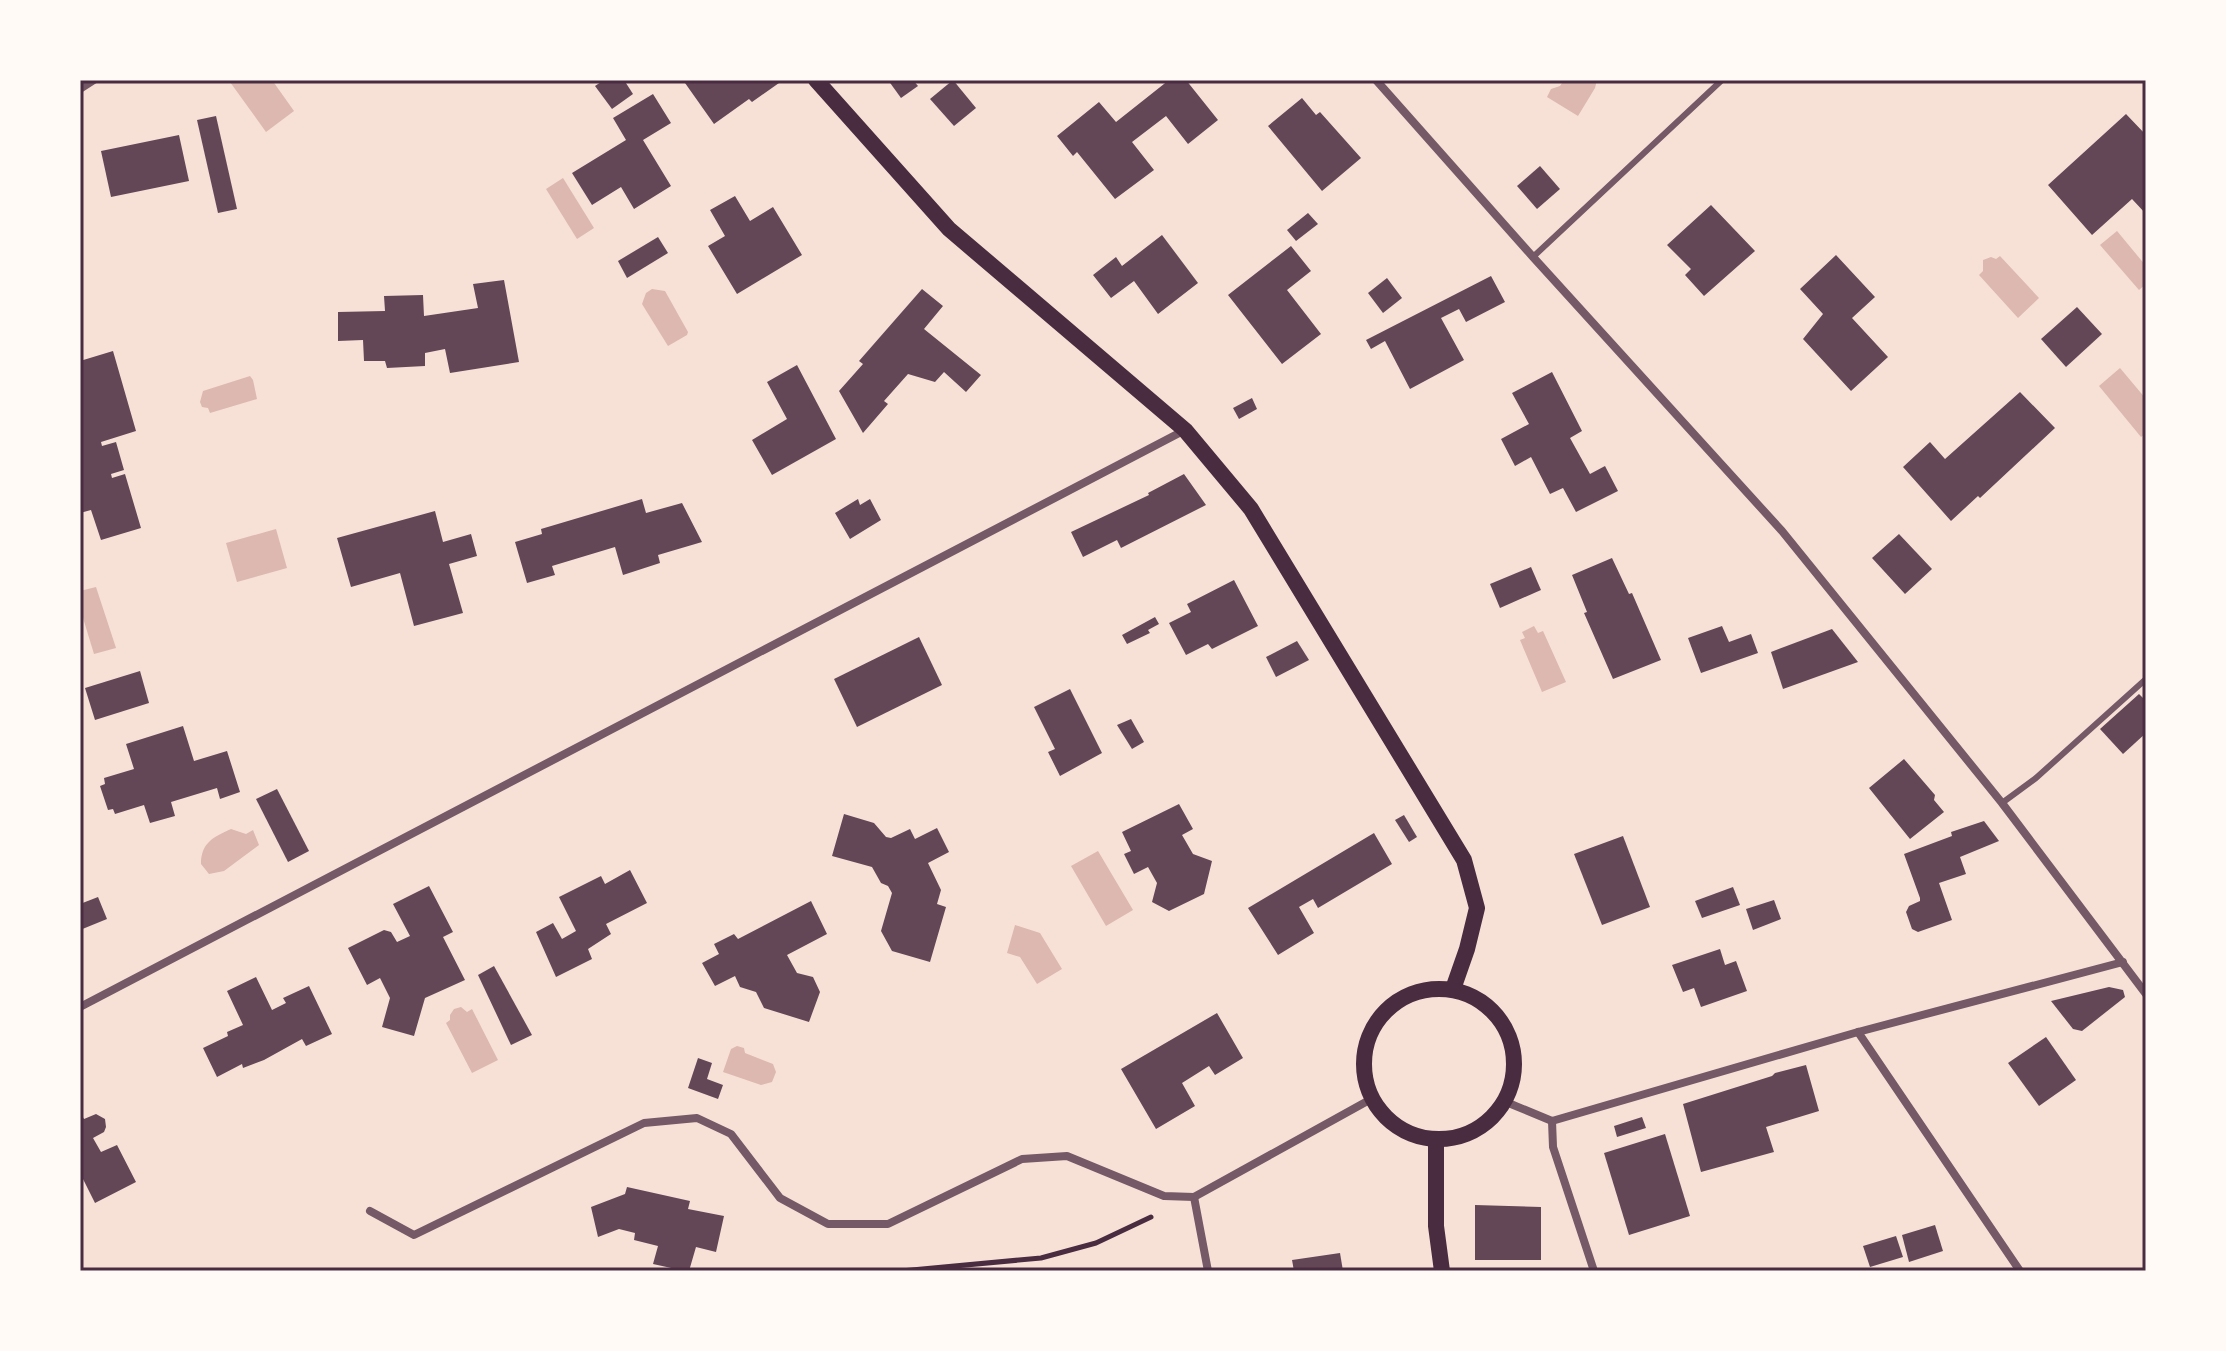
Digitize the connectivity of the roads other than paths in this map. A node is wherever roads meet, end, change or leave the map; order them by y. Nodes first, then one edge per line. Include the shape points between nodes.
1 (94, 80) edge
2 (816, 80) edge
3 (1376, 80) edge
4 (1722, 80) edge
5 (80, 89) edge
6 (1533, 257) junction
7 (1185, 430) junction
8 (2146, 679) edge
9 (2002, 803) junction
10 (2123, 962) junction
11 (1453, 989) junction
12 (2146, 994) edge
13 (80, 1007) edge
14 (1858, 1032) junction
15 (1373, 1098) junction
16 (1506, 1102) junction
17 (1552, 1121) junction
18 (1436, 1140) junction
19 (1194, 1197) junction
20 (370, 1211) dead end
21 (1208, 1271) edge
22 (1442, 1271) edge
23 (1594, 1271) edge
24 (2020, 1271) edge

1 - 5 street
2 - 7 main road via 949,229
3 - 6 street
4 - 6 lane
6 - 9 street via 1782,531
7 - 11 main road via 1251,509 1464,860 1477,908
7 - 13 street
8 - 9 lane
9 - 10 street
10 - 12 street
10 - 14 street
11 - 15 main road via 1420,990 1396,1001 1381,1016 1364,1055 1365,1082
11 - 16 main road via 1477,998 1504,1023 1514,1048 1515,1076
14 - 17 street
14 - 24 street
15 - 18 main road via 1391,1123
15 - 19 street
16 - 17 street
16 - 18 main road via 1487,1123 1464,1136
17 - 23 street via 1553,1147
18 - 22 main road
19 - 20 street via 1164,1196 1067,1156 1022,1159 888,1224 828,1224 780,1198 731,1134 697,1118 644,1123 414,1235
19 - 21 street

